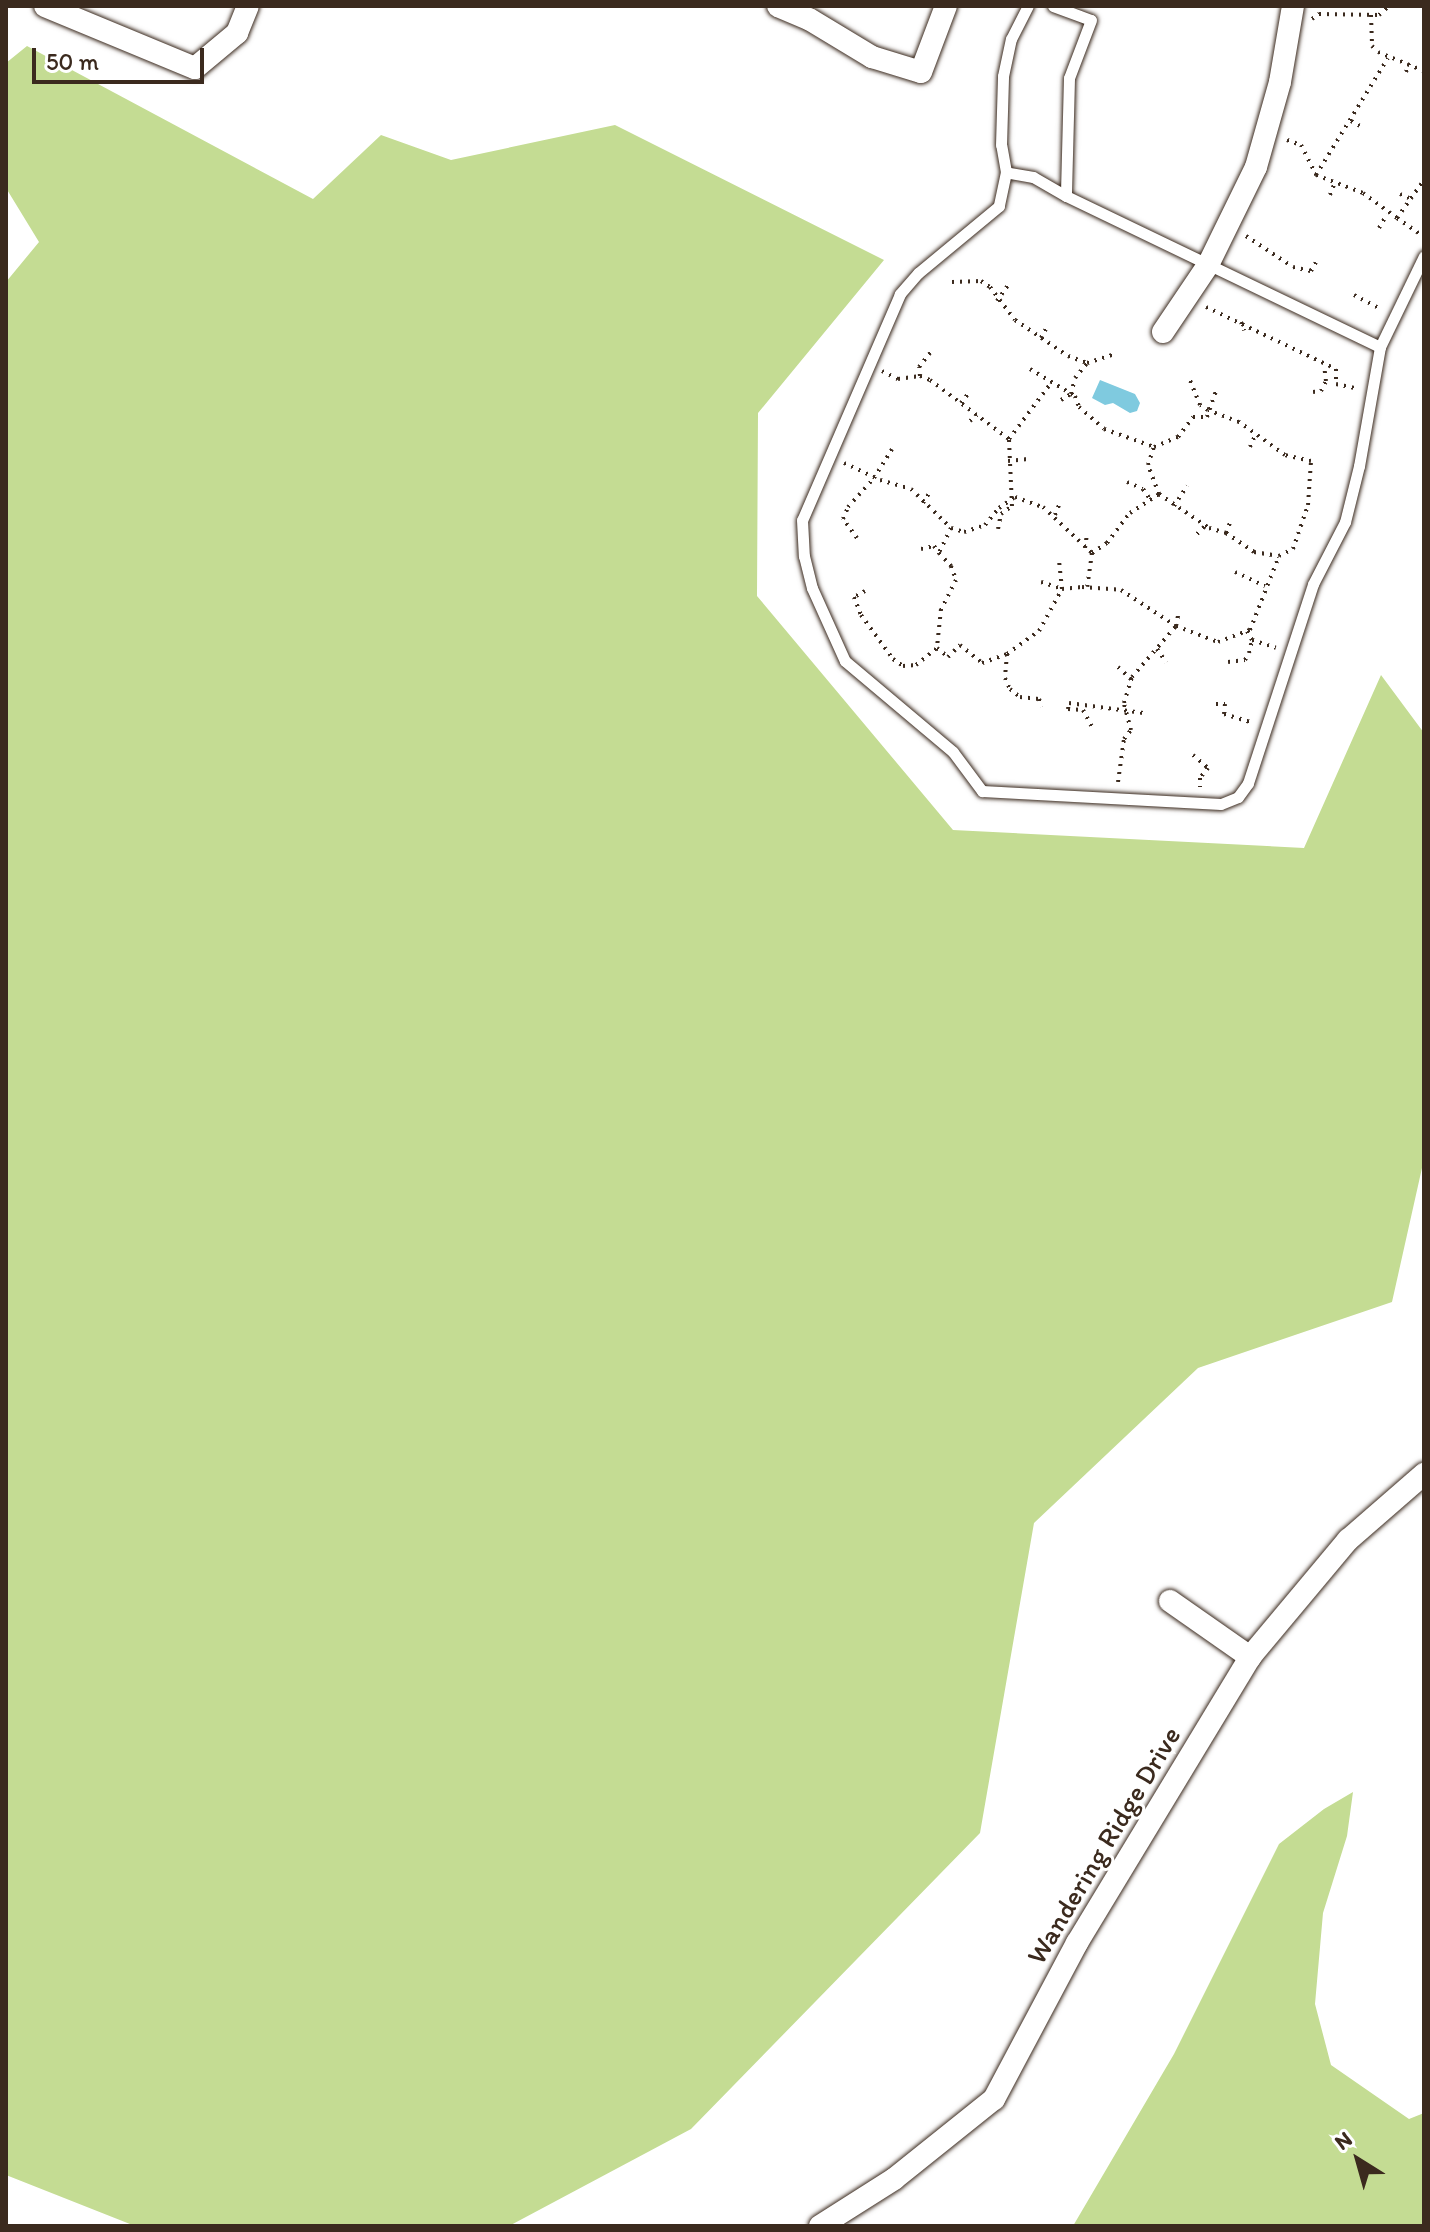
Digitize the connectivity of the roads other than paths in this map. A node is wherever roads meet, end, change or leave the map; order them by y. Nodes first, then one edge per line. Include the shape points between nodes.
1 (45, 6) edge
2 (248, 6) edge
3 (778, 6) edge
4 (946, 6) edge
5 (1028, 6) edge
6 (1053, 6) edge
7 (1293, 6) edge
8 (1006, 172) junction
9 (1066, 196) junction
10 (1424, 256) edge
11 (1208, 265) junction
12 (1163, 332) dead end
13 (1380, 347) junction
14 (1424, 1474) edge
15 (1170, 1601) dead end
16 (1250, 1657) junction
17 (820, 2226) edge

1 - 2 street via 195,68 237,33
3 - 4 street via 872,57 921,72
5 - 8 lane via 1011,39 1003,76 1001,145
6 - 9 lane via 1091,20 1069,78
7 - 11 street via 1280,82 1256,167
8 - 9 lane via 1033,177
8 - 13 lane via 999,206 900,294 802,520 812,588 845,661 953,752 982,791 1221,804 1238,797 1248,783 1313,584 1345,522
9 - 11 lane
10 - 13 lane
11 - 12 street
11 - 13 lane
14 - 16 street, Wandering Ridge Drive via 1348,1540
15 - 16 street
16 - 17 street, Wandering Ridge Drive via 1077,1943 994,2099 894,2179

